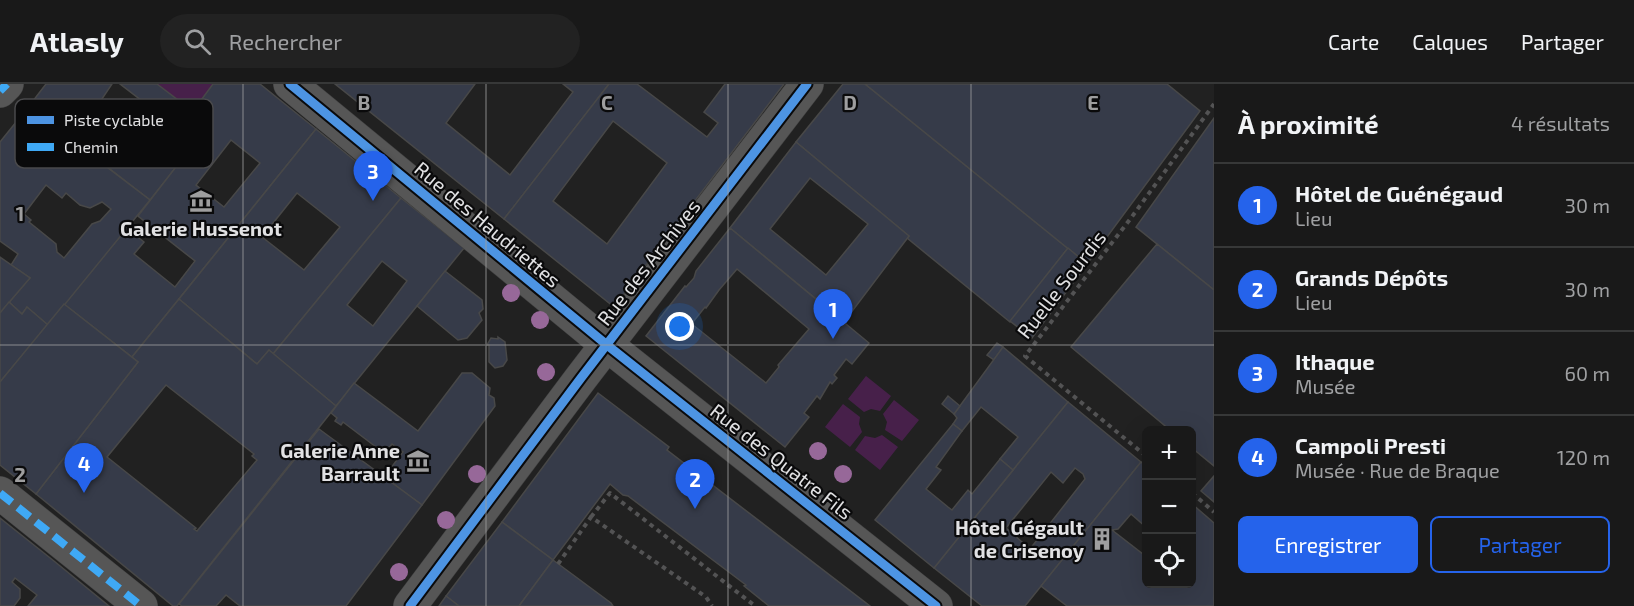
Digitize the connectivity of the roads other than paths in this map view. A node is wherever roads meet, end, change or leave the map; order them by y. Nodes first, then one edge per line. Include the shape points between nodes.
1 (7, 84) edge
2 (290, 84) edge
3 (807, 84) edge
4 (0, 92) edge
5 (607, 345) junction
6 (0, 493) edge
7 (141, 606) edge
8 (410, 606) edge
9 (936, 606) edge

1 - 4 street
2 - 5 street, Rue des Haudriettes
3 - 5 street, Rue des Archives
5 - 8 street, Rue des Archives
5 - 9 street, Rue des Quatre Fils
6 - 7 street

